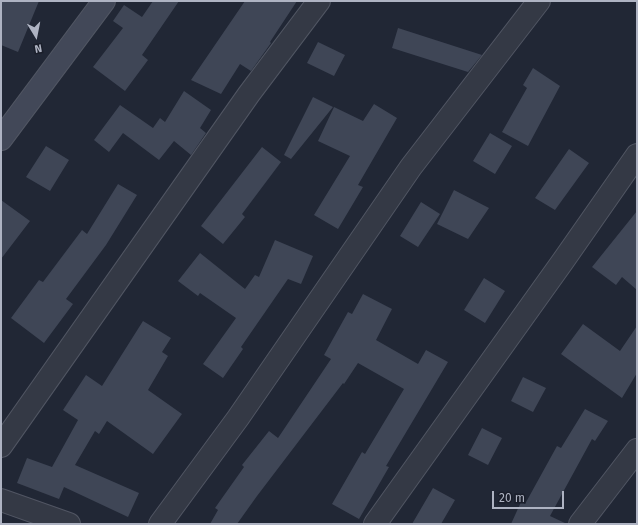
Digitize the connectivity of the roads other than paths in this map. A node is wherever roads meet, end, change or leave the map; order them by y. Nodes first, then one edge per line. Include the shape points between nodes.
1 (104, 1) edge
2 (319, 1) edge
3 (539, 1) edge
4 (1, 139) edge
5 (637, 155) edge
6 (1, 446) edge
7 (637, 450) edge
8 (1, 500) edge
9 (69, 524) edge
10 (160, 524) edge
11 (375, 524) edge
12 (580, 524) edge

1 - 4 main road
2 - 6 street via 244,101
3 - 10 street via 411,167 238,418
5 - 11 street
7 - 12 street
8 - 9 street

